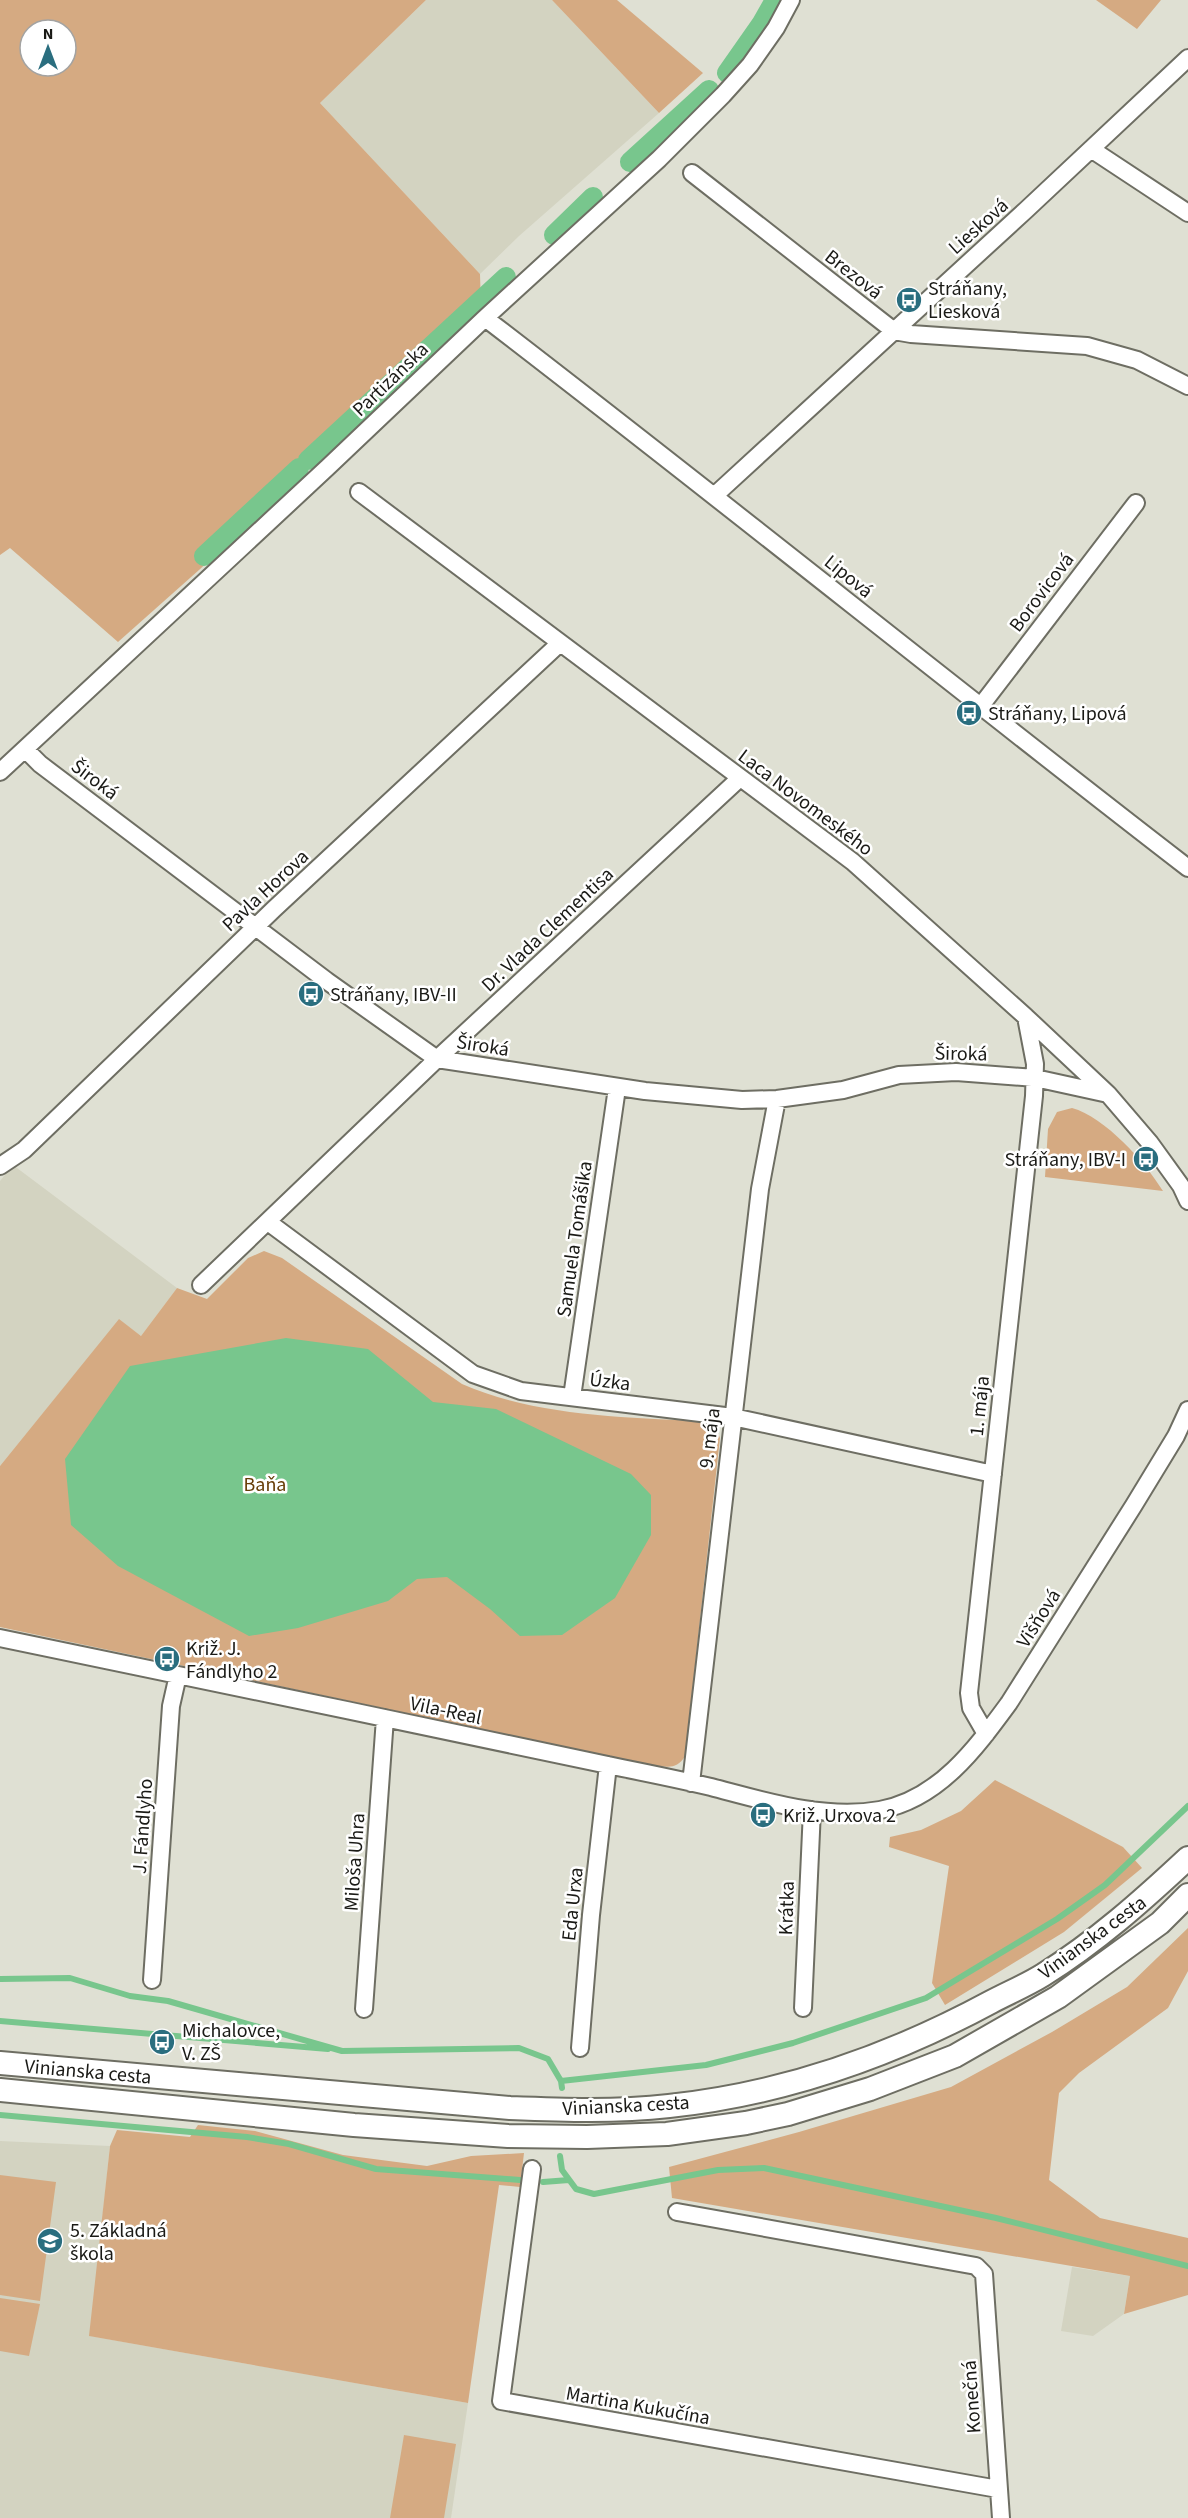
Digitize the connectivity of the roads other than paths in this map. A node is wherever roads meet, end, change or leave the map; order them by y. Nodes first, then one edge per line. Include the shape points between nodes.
1 (791, 0) edge
2 (1188, 58) edge
3 (1091, 149) junction
4 (692, 173) dead end
5 (1188, 213) edge
6 (485, 318) junction
7 (894, 331) junction
8 (1188, 386) edge
9 (359, 492) dead end
10 (714, 495) junction
11 (1136, 503) dead end
12 (560, 643) junction
13 (980, 707) junction
14 (25, 748) junction
15 (0, 772) edge
16 (740, 778) junction
17 (1188, 868) edge
18 (256, 927) junction
19 (1026, 1017) junction
20 (437, 1059) junction
21 (1035, 1078) junction
22 (617, 1088) junction
23 (1107, 1094) junction
24 (777, 1099) junction
25 (0, 1166) edge
26 (1186, 1191) edge
27 (268, 1222) junction
28 (201, 1285) dead end
29 (572, 1397) junction
30 (1188, 1410) edge
31 (733, 1417) junction
32 (993, 1474) junction
33 (0, 1638) edge
34 (178, 1675) junction
35 (386, 1718) junction
36 (986, 1734) junction
37 (608, 1765) junction
38 (691, 1783) junction
39 (884, 1809) joint
40 (812, 1810) junction
41 (1188, 1858) edge
42 (1188, 1895) edge
43 (152, 1980) dead end
44 (803, 2008) dead end
45 (364, 2009) dead end
46 (580, 2048) dead end
47 (0, 2063) edge
48 (0, 2090) edge
49 (532, 2169) dead end
50 (677, 2212) dead end
51 (998, 2489) junction
52 (1001, 2518) edge

1 - 6 street, Partizánska via 750,65 723,95
2 - 3 street, Liesková
3 - 5 street
3 - 7 street, Liesková
4 - 7 street, Brezová
6 - 10 street, Lipová
6 - 14 street, Partizánska
7 - 8 street via 1088,346 1137,360
7 - 10 street, Liesková
9 - 12 street, Laca Novomeského
10 - 13 street, Lipová
11 - 13 street, Borovicová
12 - 16 street, Laca Novomeského
12 - 18 street, Pavla Horova
13 - 17 street, Lipová
14 - 15 street, Partizánska
14 - 18 street, Široká via 40,764
16 - 19 street, Laca Novomeského via 853,862
16 - 20 street, Dr. Vlada Clementisa
18 - 20 street, Široká
18 - 25 street, Pavla Horova via 24,1150
19 - 21 street, 1. mája
19 - 23 street, Laca Novomeského
20 - 22 street, Široká
20 - 27 street, Dr. Vlada Clementisa
21 - 23 street, Široká
21 - 24 street, Široká via 956,1072 899,1075 843,1090
21 - 32 street, 1. mája
22 - 24 street, Široká via 700,1098
22 - 29 street, Samuela Tomášika
23 - 26 street, Laca Novomeského
24 - 31 street, 9. mája via 760,1189
27 - 28 street, Dr. Vlada Clementisa
27 - 29 street, Úzka via 473,1374 520,1391
29 - 31 street, Úzka
30 - 36 street, Višňová via 1128,1515
31 - 32 street, Úzka
31 - 38 street, 9. mája
32 - 36 street, 1. mája via 969,1693 970,1708
33 - 34 street, Vila-Real
34 - 35 street, Vila-Real
34 - 43 street, J. Fándlyho via 171,1706
35 - 37 street, Vila-Real
35 - 45 street, Miloša Uhra
36 - 39 street, Višňová via 937,1786
37 - 38 street, Vila-Real
37 - 46 street, Eda Urxa
38 - 40 street, Vila-Real
39 - 40 street, Vila-Real via 843,1813
40 - 44 street, Krátka
41 - 47 main road, Vinianska cesta via 1145,1898 1043,1975 940,2030 814,2077 744,2094 670,2106 591,2111 510,2108
42 - 48 main road, Vinianska cesta via 1160,1923 1058,1997 955,2056 861,2092 746,2123 667,2134 508,2136
49 - 51 street, Martina Kukučína via 501,2401
50 - 51 street, Konečná via 976,2266 984,2274
51 - 52 street, Konečná

